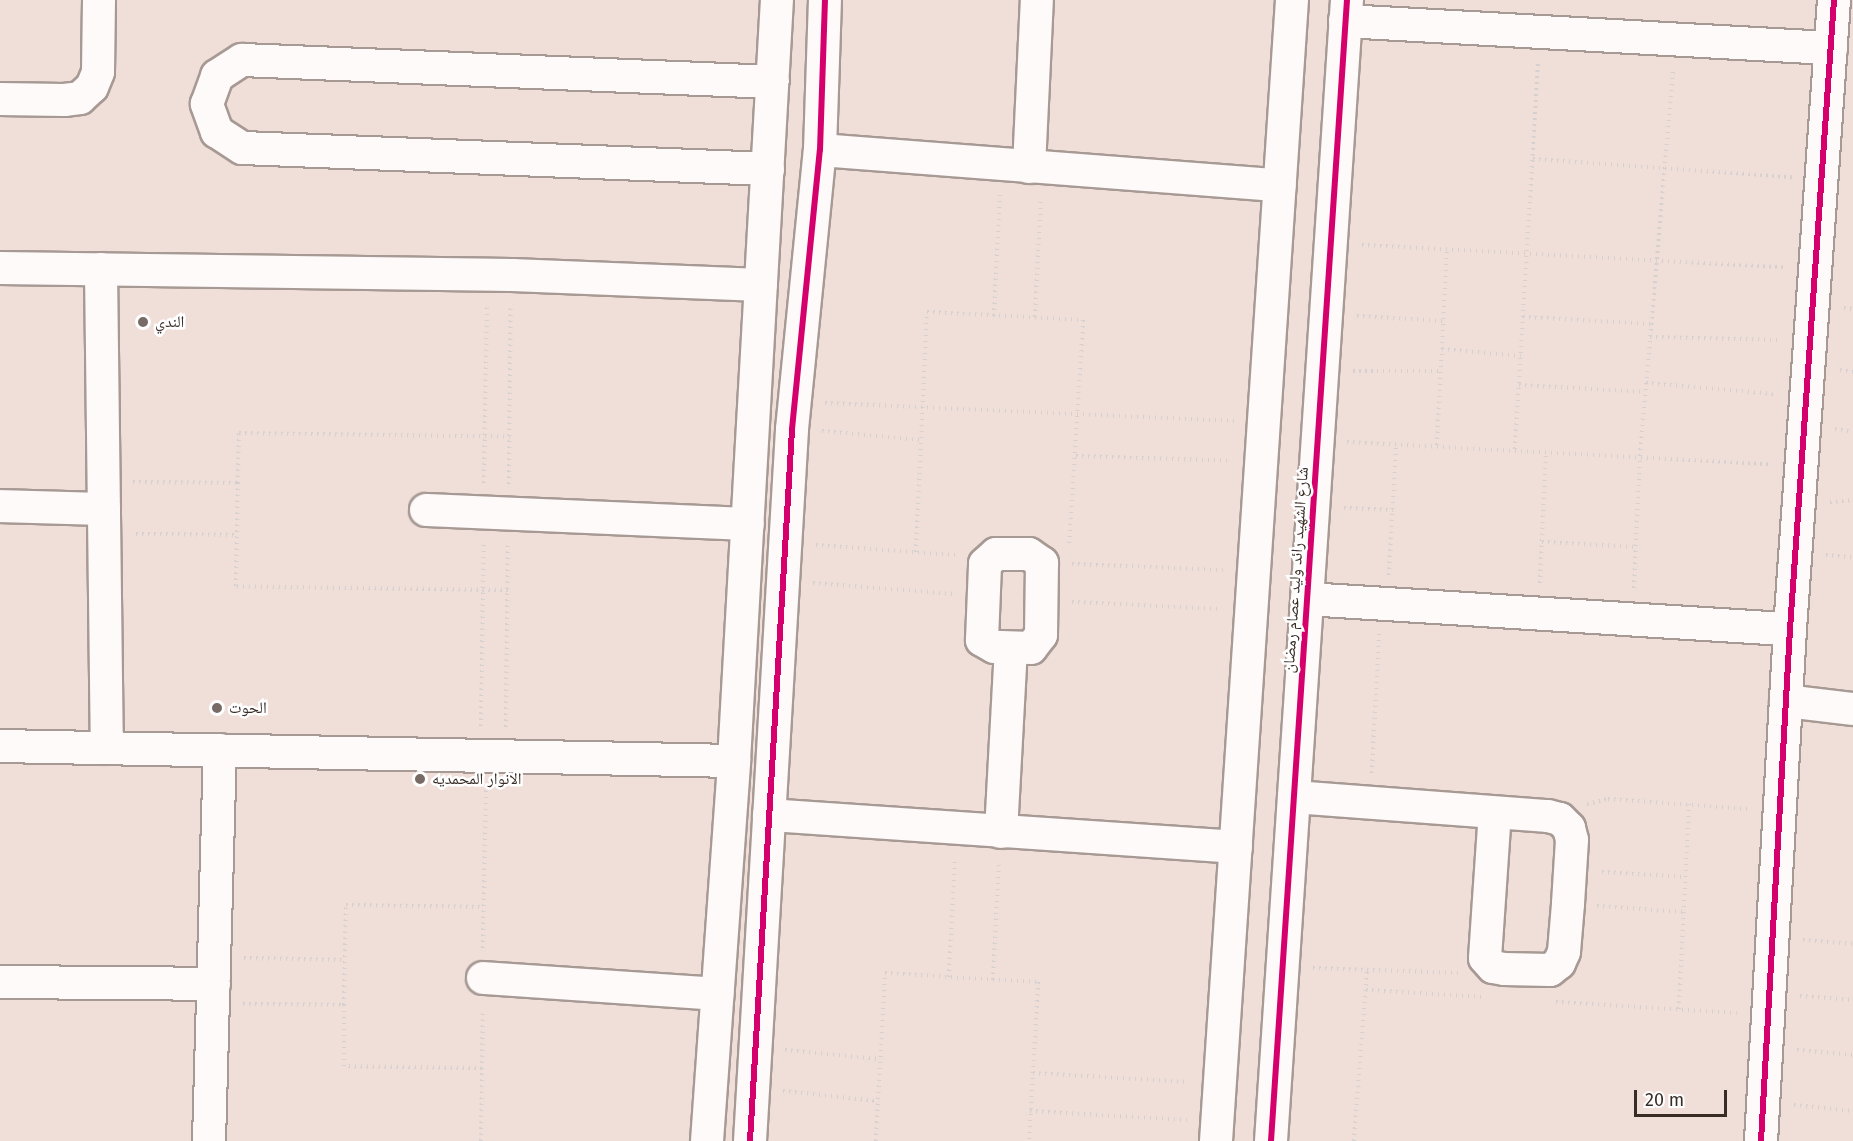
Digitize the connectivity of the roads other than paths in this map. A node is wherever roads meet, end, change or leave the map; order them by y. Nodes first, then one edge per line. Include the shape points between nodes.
1 (99, 0) edge
2 (777, 0) edge
3 (825, 0) edge
4 (1037, 0) edge
5 (1292, 0) edge
6 (1834, 0) edge
7 (1346, 10) edge
8 (1831, 48) junction
9 (773, 82) junction
10 (0, 99) edge
11 (820, 150) junction
12 (1024, 167) junction
13 (768, 168) junction
14 (1280, 185) junction
15 (0, 268) edge
16 (101, 269) junction
17 (761, 285) junction
18 (0, 506) edge
19 (104, 508) junction
20 (426, 510) dead end
21 (748, 524) junction
22 (1307, 599) junction
23 (1790, 628) junction
24 (1011, 648) junction
25 (1786, 701) junction
26 (1853, 709) edge
27 (0, 746) edge
28 (107, 748) junction
29 (220, 750) junction
30 (734, 761) junction
31 (1294, 797) junction
32 (1495, 813) junction
33 (769, 815) junction
34 (1001, 832) junction
35 (1236, 847) junction
36 (483, 978) dead end
37 (0, 982) edge
38 (214, 982) junction
39 (717, 994) junction
40 (1217, 1131) edge
41 (209, 1141) edge
42 (707, 1141) edge
43 (750, 1141) edge
44 (1271, 1141) edge
45 (1761, 1141) edge

1 - 10 street via 98,72 92,87 80,98
2 - 9 street
3 - 11 street
4 - 12 street
5 - 14 street
6 - 8 street
7 - 8 street via 1539,29
7 - 22 street, شارع الشهيد رائد وليد عصام رمضان
8 - 23 street
9 - 13 street
9 - 13 street via 242,60 217,76 207,104 217,132 242,148
11 - 12 street
11 - 33 street via 793,415
12 - 14 street
13 - 17 street
14 - 35 street
15 - 16 street
16 - 17 street via 512,275
16 - 19 street
17 - 21 street
18 - 19 street
19 - 28 street
20 - 21 street
21 - 30 street
22 - 23 street
22 - 31 street, شارع الشهيد رائد وليد عصام رمضان
23 - 25 street
24 - 24 street via 994,648 982,640 985,564 989,557 1003,553 1035,556 1042,563 1039,640 1031,648
24 - 34 street
25 - 26 street
25 - 45 street
27 - 28 street
28 - 29 street
29 - 30 street
29 - 38 street
30 - 39 street
31 - 32 street
31 - 44 street, شارع الشهيد رائد وليد عصام رمضان
32 - 32 street via 1560,819 1569,828 1572,840 1564,952 1559,963 1544,970 1493,967 1485,958
33 - 34 street
33 - 43 street
34 - 35 street
35 - 40 street
36 - 39 street
37 - 38 street
38 - 41 street
39 - 42 street

